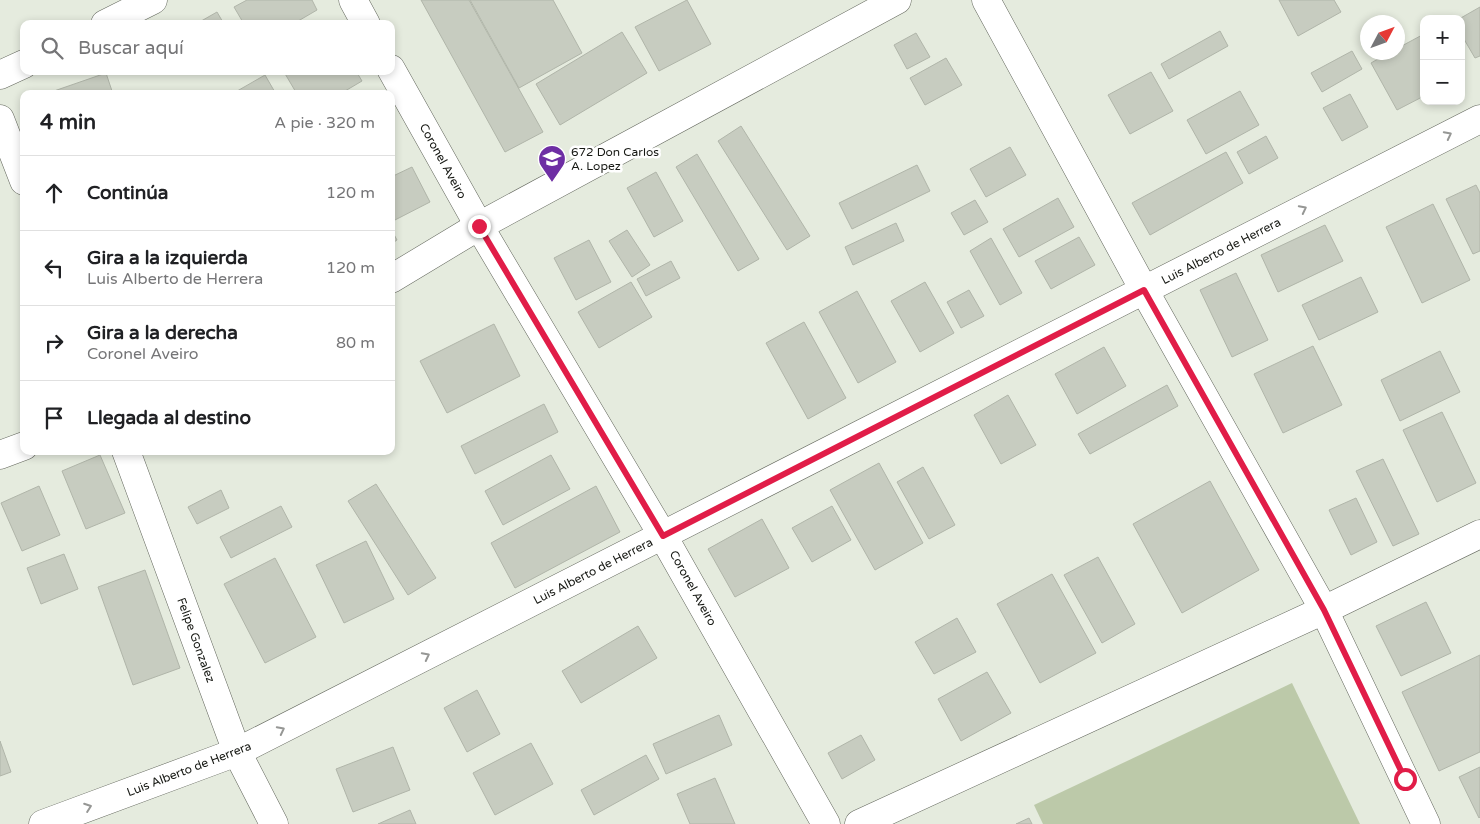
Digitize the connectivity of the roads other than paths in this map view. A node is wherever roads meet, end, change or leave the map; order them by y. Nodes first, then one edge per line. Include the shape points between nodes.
1 (153, 0) edge
2 (353, 0) edge
3 (897, 0) edge
4 (986, 0) edge
5 (113, 20) edge
6 (364, 20) edge
7 (20, 66) edge
8 (0, 75) edge
9 (395, 75) edge
10 (1480, 119) edge
11 (1, 126) edge
12 (20, 171) edge
13 (479, 226) junction
14 (395, 277) edge
15 (1144, 290) junction
16 (20, 448) edge
17 (0, 455) edge
18 (127, 455) edge
19 (1480, 534) edge
20 (663, 536) junction
21 (1324, 610) junction
22 (237, 752) junction
23 (42, 824) edge
24 (274, 824) edge
25 (826, 824) edge
26 (859, 824) edge
27 (1426, 824) edge

1 - 5 street
2 - 6 street
3 - 13 street
4 - 15 street
7 - 8 street
9 - 13 street, Coronel Aveiro
15 -> 10 street, Luis Alberto de Herrera
11 - 12 street
13 - 14 street
13 - 20 street, Coronel Aveiro
15 - 20 street, Luis Alberto de Herrera
15 - 21 street
16 - 17 street
18 - 22 street, Felipe Gonzalez
19 - 21 street
22 -> 20 street, Luis Alberto de Herrera
20 - 25 street, Coronel Aveiro
21 - 26 street
21 - 27 street
23 -> 22 street, Luis Alberto de Herrera
22 - 24 street, Felipe Gonzalez

